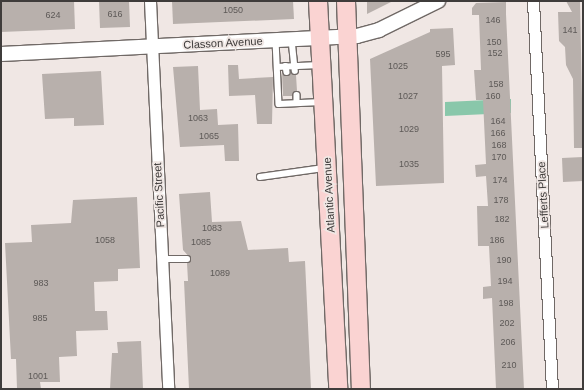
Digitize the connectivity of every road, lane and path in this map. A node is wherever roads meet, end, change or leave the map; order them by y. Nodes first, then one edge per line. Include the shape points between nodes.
1 (150, 1) edge
2 (318, 1) edge
3 (346, 1) edge
4 (438, 1) edge
5 (533, 1) edge
6 (348, 37) junction
7 (320, 38) junction
8 (292, 39) junction
9 (276, 40) junction
10 (152, 47) junction
11 (1, 54) edge
12 (321, 64) junction
13 (277, 67) junction
14 (294, 68) junction
15 (297, 95) dead end
16 (289, 96) dead end
17 (324, 102) junction
18 (297, 103) junction
19 (290, 104) junction
20 (328, 168) junction
21 (260, 177) dead end
22 (162, 259) junction
23 (187, 259) dead end
24 (168, 389) edge
25 (338, 389) edge
26 (361, 389) edge
27 (552, 389) edge

1 - 10 street, Pacific Street
2 - 7 main road, Atlantic Avenue
3 - 6 main road, Atlantic Avenue
4 - 6 street, Classon Avenue via 379,30
5 - 27 street, Lefferts Place
6 - 7 street, Classon Avenue
6 - 26 main road, Atlantic Avenue
7 - 8 street, Classon Avenue
7 - 12 main road, Atlantic Avenue
8 - 9 street, Classon Avenue
8 - 14 lane
9 - 10 street, Classon Avenue
9 - 13 lane
10 - 11 street, Classon Avenue
10 - 22 street, Pacific Street
12 - 14 lane
12 - 17 main road, Atlantic Avenue
13 - 14 lane
13 - 19 lane via 279,104
15 - 18 lane
16 - 19 lane
17 - 18 lane
17 - 20 main road, Atlantic Avenue
18 - 19 lane
20 - 21 lane
20 - 25 main road, Atlantic Avenue
22 - 23 lane
22 - 24 street, Pacific Street

